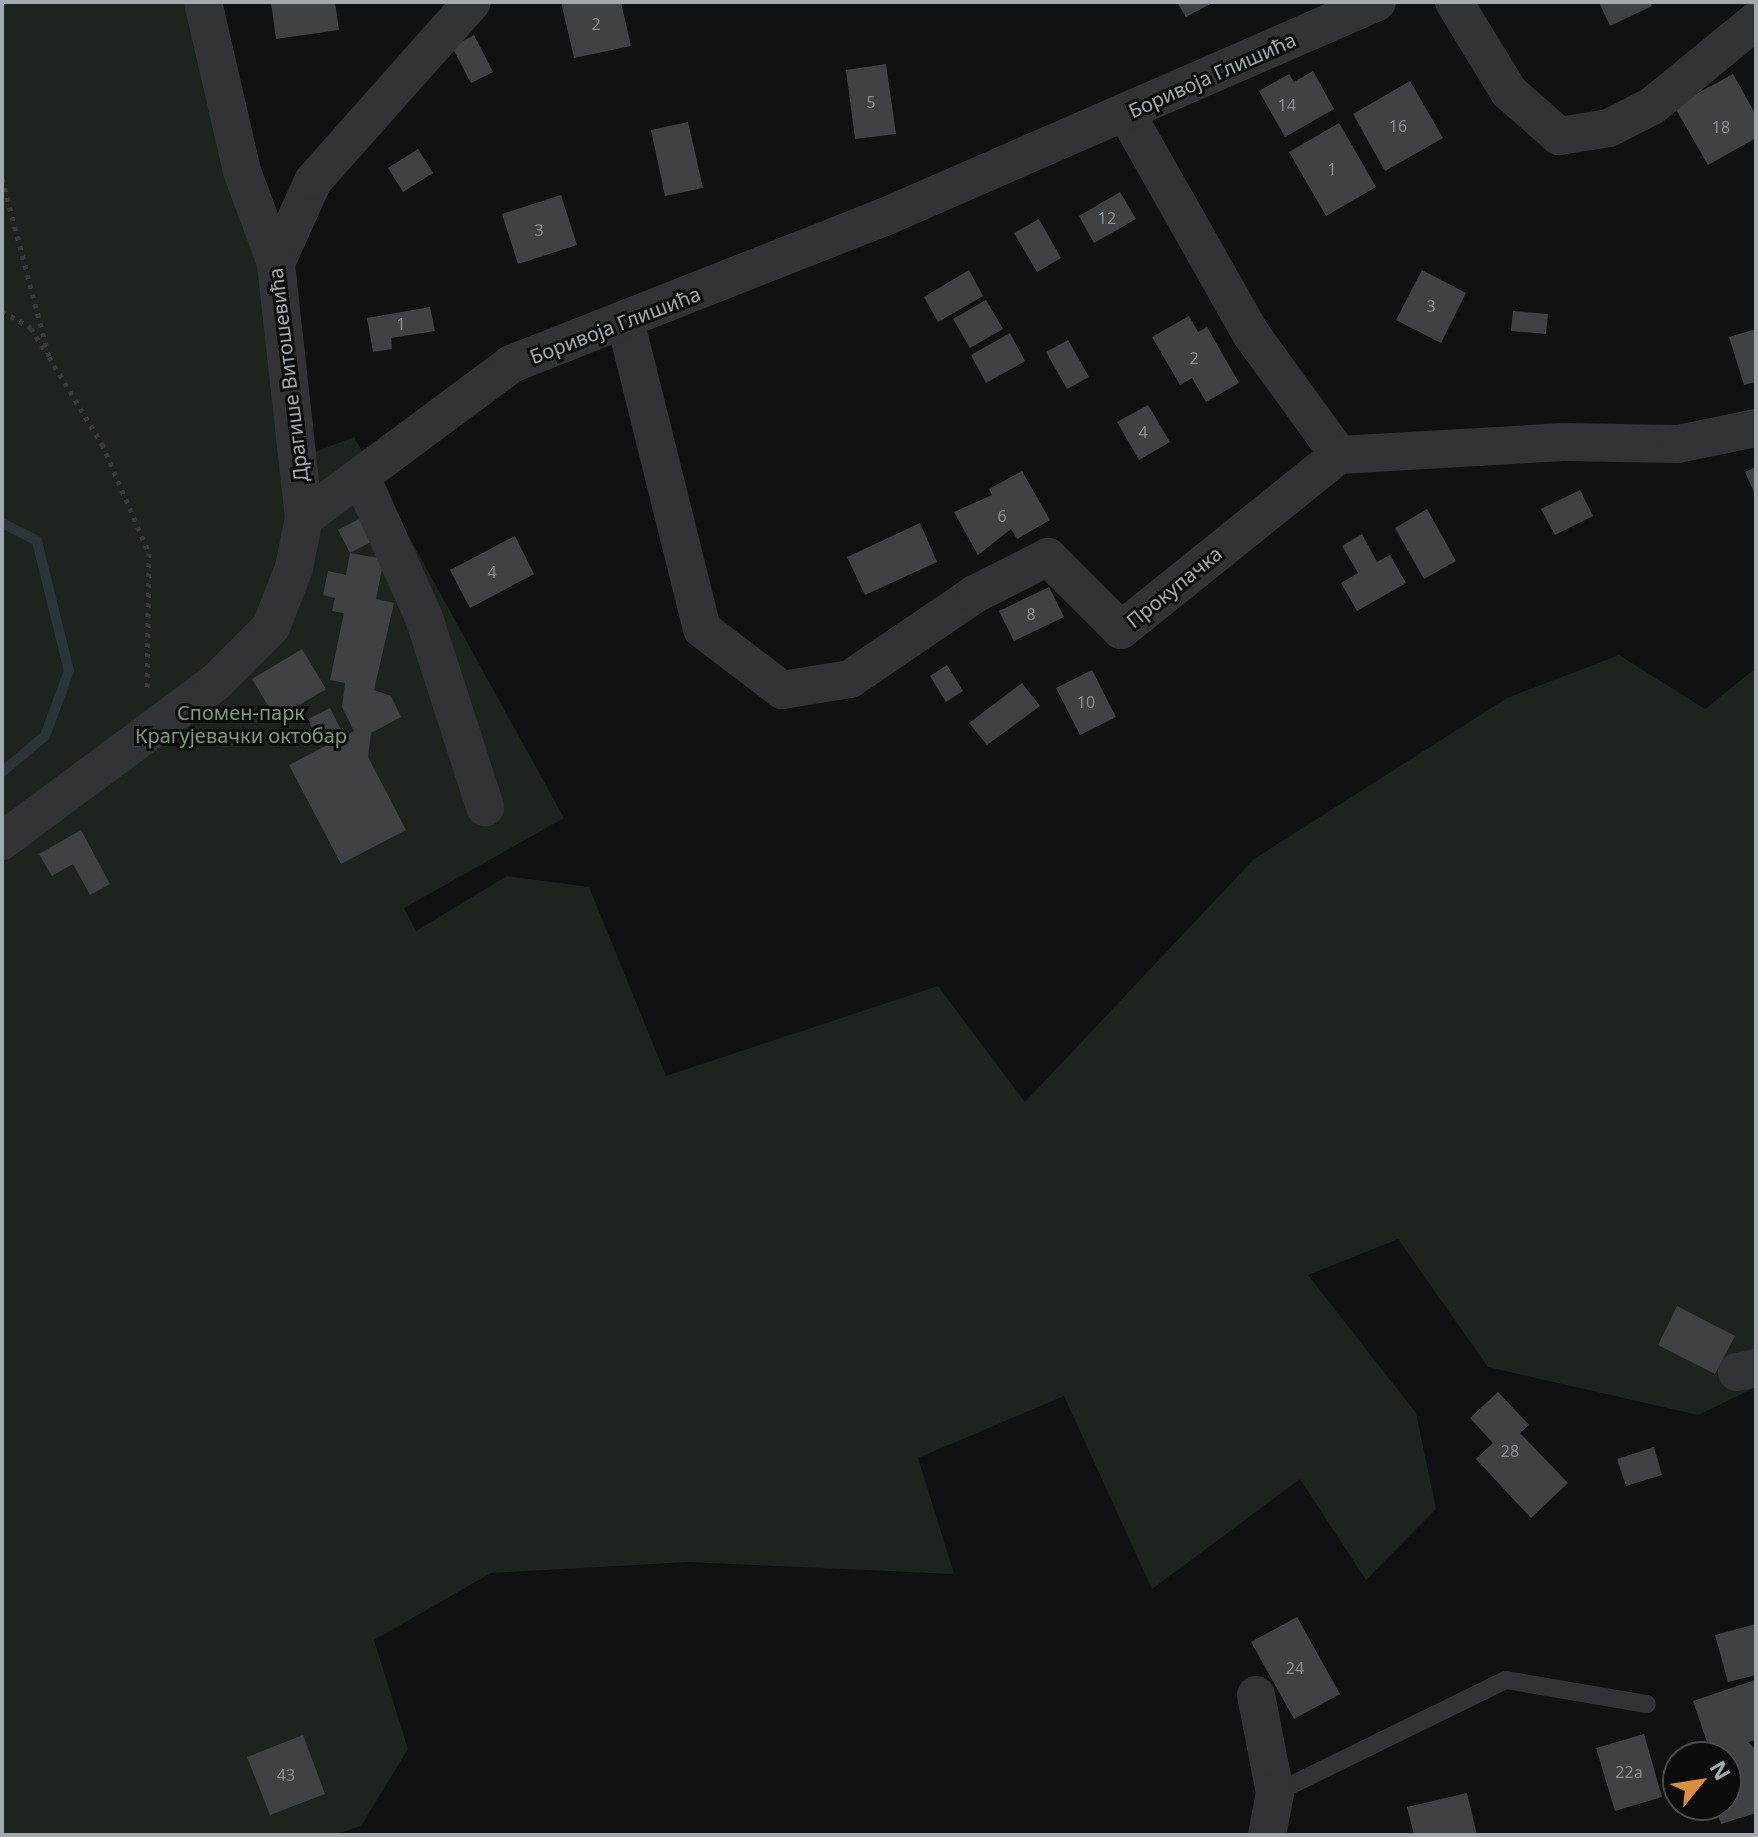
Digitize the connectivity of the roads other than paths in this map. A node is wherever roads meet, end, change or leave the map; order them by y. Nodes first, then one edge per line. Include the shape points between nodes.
1 (203, 2) edge
2 (472, 2) edge
3 (1377, 2) edge
4 (1454, 2) edge
5 (1756, 21) edge
6 (1126, 113) junction
7 (276, 263) junction
8 (626, 324) junction
9 (1756, 428) edge
10 (1339, 455) junction
11 (361, 477) junction
12 (304, 518) junction
13 (485, 807) dead end
14 (2, 841) edge
15 (1256, 1695) dead end
16 (1647, 1704) dead end
17 (1275, 1793) junction
18 (1267, 1835) edge

1 - 7 street, Драгише Витошевића via 242,171
2 - 7 street via 313,181
3 - 6 street, Боривоја Глишића
4 - 5 street via 1509,92 1559,136 1609,128 1652,106
6 - 8 street, Боривоја Глишића
6 - 10 street via 1251,334
7 - 12 street, Драгише Витошевића
8 - 10 street, Прокупачка via 702,629 782,690 850,679 975,594 1048,557 1121,630
8 - 11 street, Боривоја Глишића via 511,364 446,405
9 - 10 street via 1678,444 1564,442
11 - 12 street, Боривоја Глишића
11 - 13 street via 424,618
12 - 14 street via 271,627 215,683
15 - 17 street
16 - 17 lane via 1506,1680
17 - 18 street

